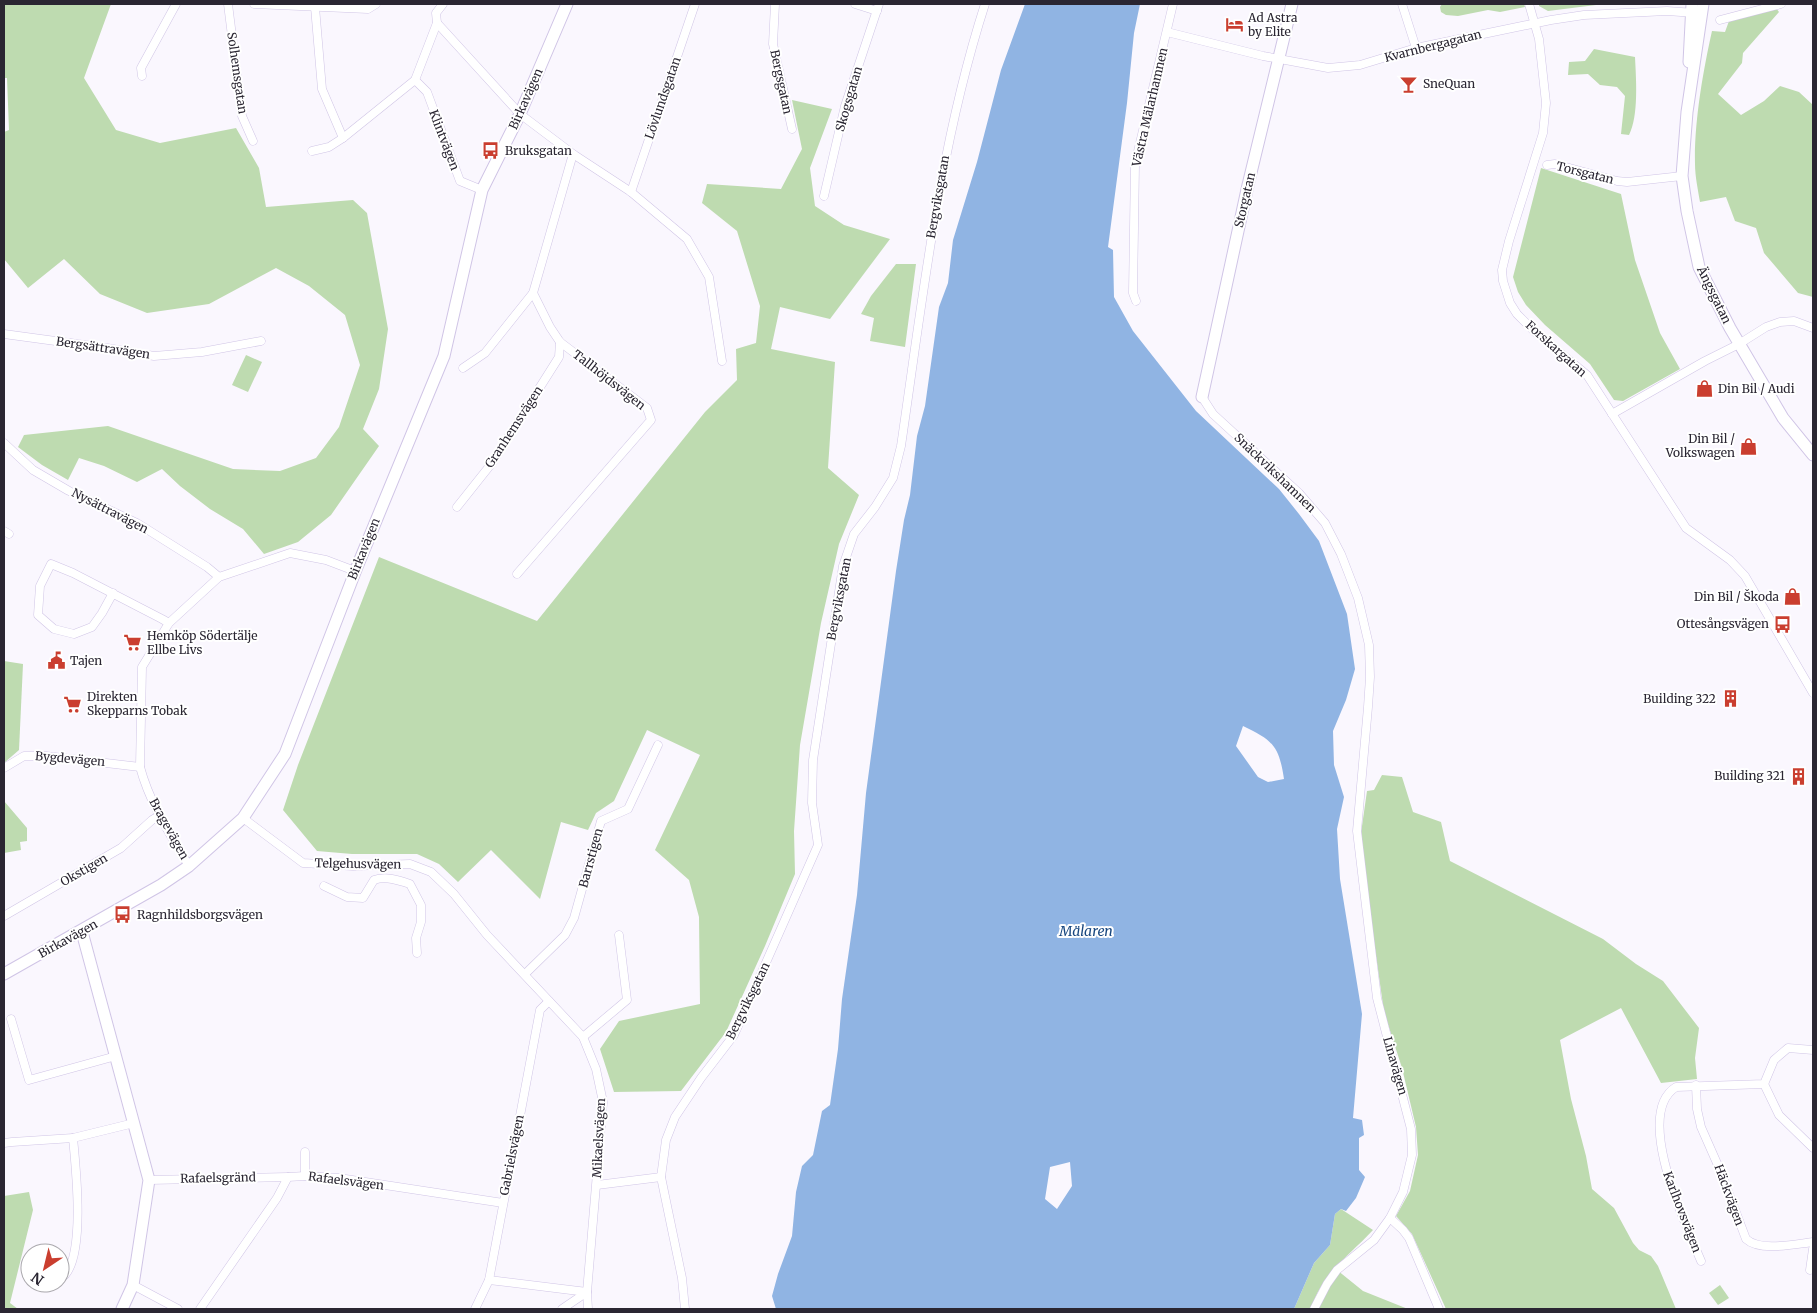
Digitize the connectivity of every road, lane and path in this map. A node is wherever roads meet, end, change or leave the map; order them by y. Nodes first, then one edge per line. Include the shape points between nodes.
1 (176, 4) edge
2 (228, 4) edge
3 (254, 4) edge
4 (442, 4) edge
5 (567, 4) edge
6 (695, 4) edge
7 (775, 4) edge
8 (855, 4) edge
9 (985, 4) edge
10 (1173, 4) edge
11 (1292, 4) edge
12 (1402, 4) edge
13 (1529, 4) edge
14 (1781, 4) edge
15 (296, 5) edge
16 (375, 5) edge
17 (315, 7) junction
18 (878, 7) edge
19 (1697, 9) edge
20 (1720, 20) dead end
21 (437, 23) junction
22 (1534, 23) junction
23 (1167, 32) junction
24 (1416, 48) junction
25 (1278, 59) junction
26 (142, 76) dead end
27 (415, 80) junction
28 (520, 114) junction
29 (792, 130) dead end
30 (343, 138) junction
31 (254, 141) dead end
32 (312, 150) dead end
33 (574, 154) junction
34 (1546, 165) dead end
35 (1682, 176) junction
36 (482, 190) junction
37 (631, 192) junction
38 (824, 196) dead end
39 (533, 293) junction
40 (1136, 300) dead end
41 (1813, 328) edge
42 (4, 334) edge
43 (261, 340) dead end
44 (560, 342) junction
45 (1739, 344) junction
46 (722, 361) dead end
47 (463, 368) dead end
48 (1202, 396) joint
49 (1612, 414) junction
50 (4, 443) edge
51 (1813, 455) edge
52 (457, 507) dead end
53 (356, 571) junction
54 (517, 574) dead end
55 (219, 577) junction
56 (113, 594) junction
57 (169, 623) junction
58 (1813, 693) edge
59 (658, 745) dead end
60 (140, 767) junction
61 (4, 768) edge
62 (1361, 790) joint
63 (159, 816) junction
64 (244, 818) junction
65 (189, 866) junction
66 (324, 886) dead end
67 (4, 916) edge
68 (82, 932) junction
69 (619, 935) dead end
70 (417, 953) dead end
71 (4, 974) edge
72 (525, 974) junction
73 (549, 1001) junction
74 (11, 1019) dead end
75 (583, 1037) junction
76 (1813, 1050) edge
77 (116, 1056) junction
78 (1764, 1084) junction
79 (1696, 1085) junction
80 (134, 1123) junction
81 (73, 1138) junction
82 (4, 1144) edge
83 (1813, 1148) edge
84 (305, 1152) dead end
85 (305, 1176) junction
86 (288, 1177) junction
87 (661, 1177) junction
88 (148, 1180) junction
89 (597, 1185) junction
90 (502, 1203) junction
91 (1390, 1218) junction
92 (1813, 1242) edge
93 (1813, 1249) edge
94 (1701, 1260) dead end
95 (70, 1265) edge
96 (1810, 1270) dead end
97 (489, 1280) junction
98 (133, 1285) junction
99 (587, 1292) junction
100 (122, 1309) edge
101 (178, 1309) edge
102 (200, 1309) edge
103 (475, 1309) edge
104 (562, 1309) edge
105 (588, 1309) edge
106 (685, 1309) edge
107 (1314, 1309) edge
108 (1439, 1309) edge

1 - 26 street via 141,68
2 - 31 street, Solhemsgatan via 242,116
3 - 15 street
4 - 21 street via 436,13
5 - 28 street, Birkavägen
6 - 37 street, Lövlundsgatan
7 - 29 street, Bergsgatan via 773,44
8 - 18 street
9 - 87 street, Bergviksgatan via 969,53 944,164 901,446 893,478 854,534 843,566 813,760 812,803 818,845 734,1035 673,1120 666,1140
10 - 23 street, Västra Mälarhamnen
11 - 25 street, Storgatan
12 - 24 street
13 - 22 street, Forskargatan
14 - 20 street
15 - 17 street
16 - 17 street via 368,9
17 - 30 street via 322,89
18 - 38 street, Skogsgatan via 845,106
19 - 22 street, Kvarnbergagatan via 1584,16
19 - 35 street, Ängsgatan
21 - 27 street
21 - 28 street
22 - 24 street, Kvarnbergagatan
22 - 49 street, Forskargatan via 1539,39 1546,102 1543,133 1509,241 1502,270 1503,281 1517,314 1587,375
23 - 25 street, Kvarnbergagatan
23 - 40 street, Västra Mälarhamnen via 1135,164 1133,293
24 - 25 street, Kvarnbergagatan via 1360,65 1328,68
25 - 48 street, Storgatan
27 - 30 street
27 - 36 street, Klintvägen via 427,92 460,181
28 - 33 street
28 - 36 street, Birkavägen
30 - 32 street via 329,147
33 - 37 street
33 - 39 street
34 - 35 street, Torsgatan via 1555,164 1627,182
35 - 45 street, Ängsgatan via 1699,267
36 - 53 street, Birkavägen via 444,356
37 - 46 street via 687,239 709,277
39 - 44 street, Tallhöjdsvägen
39 - 47 street via 484,353
41 - 45 street via 1794,321 1780,322
42 - 43 street, Bergsättravägen via 154,356 202,352
44 - 52 street, Granhemsvägen via 559,357 492,463
44 - 54 street, Tallhöjdsvägen via 647,408 651,420
45 - 49 street
45 - 51 street, Ängsgatan via 1783,418
48 - 62 street, Snäckvikshamnen via 1213,414 1299,493 1325,523 1341,554 1358,598 1369,645 1370,677
49 - 58 street, Forskargatan via 1686,528 1730,560 1745,576
50 - 55 street, Nysättravägen via 33,470 137,523
53 - 55 street, Bragevägen via 326,560 290,553
53 - 64 street, Birkavägen via 285,754
55 - 57 street, Bragevägen
56 - 56 street via 51,564 40,586 38,615 54,629 74,634 92,626
56 - 57 street
57 - 60 street, Bragevägen via 142,667
59 - 72 street, Barrstigen via 628,809 601,822 574,918 565,936
60 - 61 street, Bygdevägen via 24,756
60 - 63 street, Bragevägen
62 - 91 street, Linavägen via 1357,831 1377,998 1411,1129 1409,1171 1404,1192
63 - 65 street, Bragevägen
63 - 67 street, Okstigen via 121,848
64 - 65 street, Birkavägen
64 - 72 street, Telgehusvägen via 303,863 354,866 410,864 431,872
65 - 68 street, Birkavägen
66 - 70 street via 347,897 363,898 377,879 410,884 421,905
68 - 71 street, Birkavägen
68 - 77 street
69 - 75 street via 627,1000
72 - 73 street, Telgehusvägen
73 - 75 street, Mikaelsvägen
73 - 90 street, Gabrielsvägen via 540,1010
74 - 77 street via 29,1080
75 - 89 street, Mikaelsvägen via 596,1069 603,1102
76 - 78 street via 1788,1048 1774,1060
77 - 80 street
78 - 79 street, Karlhovsvägen
78 - 83 street via 1779,1115
79 - 92 street, Häckvägen via 1701,1127 1746,1239 1752,1244 1766,1246
79 - 94 street, Karlhovsvägen via 1676,1087 1665,1095 1660,1132 1666,1171
80 - 81 street
80 - 88 street
81 - 82 street
81 - 95 street via 78,1218
84 - 85 street
85 - 86 street, Rafaelsvägen
85 - 90 street, Rafaelsvägen via 339,1178
86 - 88 street, Rafaelsgränd
86 - 102 street
87 - 89 street
87 - 106 street, Bergviksgatan via 682,1278
88 - 98 street
89 - 99 street, Mikaelsvägen
90 - 97 street, Gabrielsvägen
91 - 107 street, Linavägen via 1374,1240 1338,1270
91 - 108 street via 1409,1238
93 - 96 street
97 - 99 street
97 - 103 street, Gabrielsvägen
98 - 100 street
98 - 101 street
99 - 104 street
99 - 105 street, Mikaelsvägen

